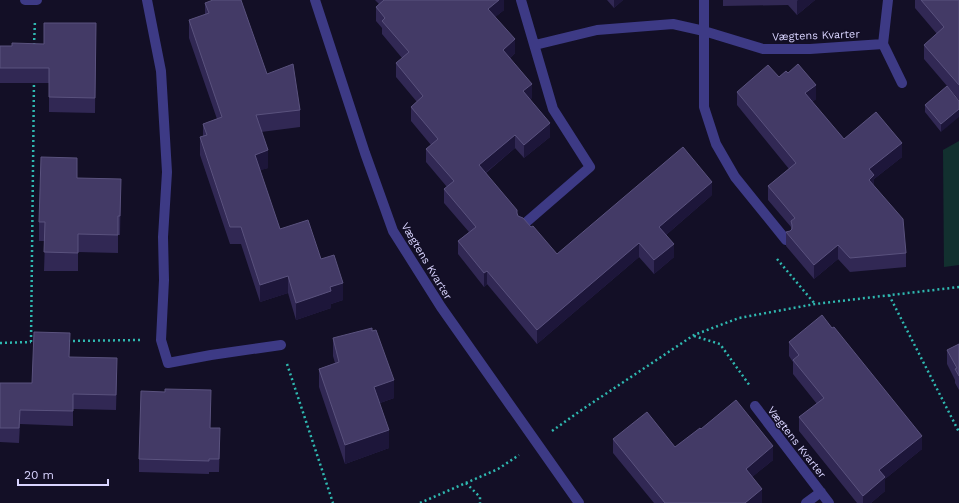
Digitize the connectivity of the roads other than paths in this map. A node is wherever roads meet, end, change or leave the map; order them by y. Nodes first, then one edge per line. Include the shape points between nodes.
1 (25, 0) edge
2 (36, 0) edge
3 (147, 0) edge
4 (316, 0) edge
5 (521, 0) edge
6 (704, 0) edge
7 (888, 0) edge
8 (704, 31) junction
9 (884, 44) junction
10 (535, 45) junction
11 (902, 83) dead end
12 (523, 225) edge
13 (786, 240) edge
14 (281, 344) road end
15 (755, 406) road end
16 (821, 492) junction
17 (579, 503) edge
18 (806, 503) edge
19 (829, 503) edge

1 - 2 street
3 - 14 street via 161,71 167,172 161,340 168,363
4 - 17 street, Vægtens Kvarter via 393,231 441,306
5 - 10 street
6 - 8 street
7 - 9 street
8 - 9 street, Vægtens Kvarter via 763,49
8 - 10 street, Vægtens Kvarter via 673,24 598,30
8 - 13 street via 704,107 716,144 735,177
9 - 11 street
10 - 12 street via 553,109 590,167
15 - 16 street, Vægtens Kvarter
16 - 18 street, Vægtens Kvarter
16 - 19 street, Vægtens Kvarter

